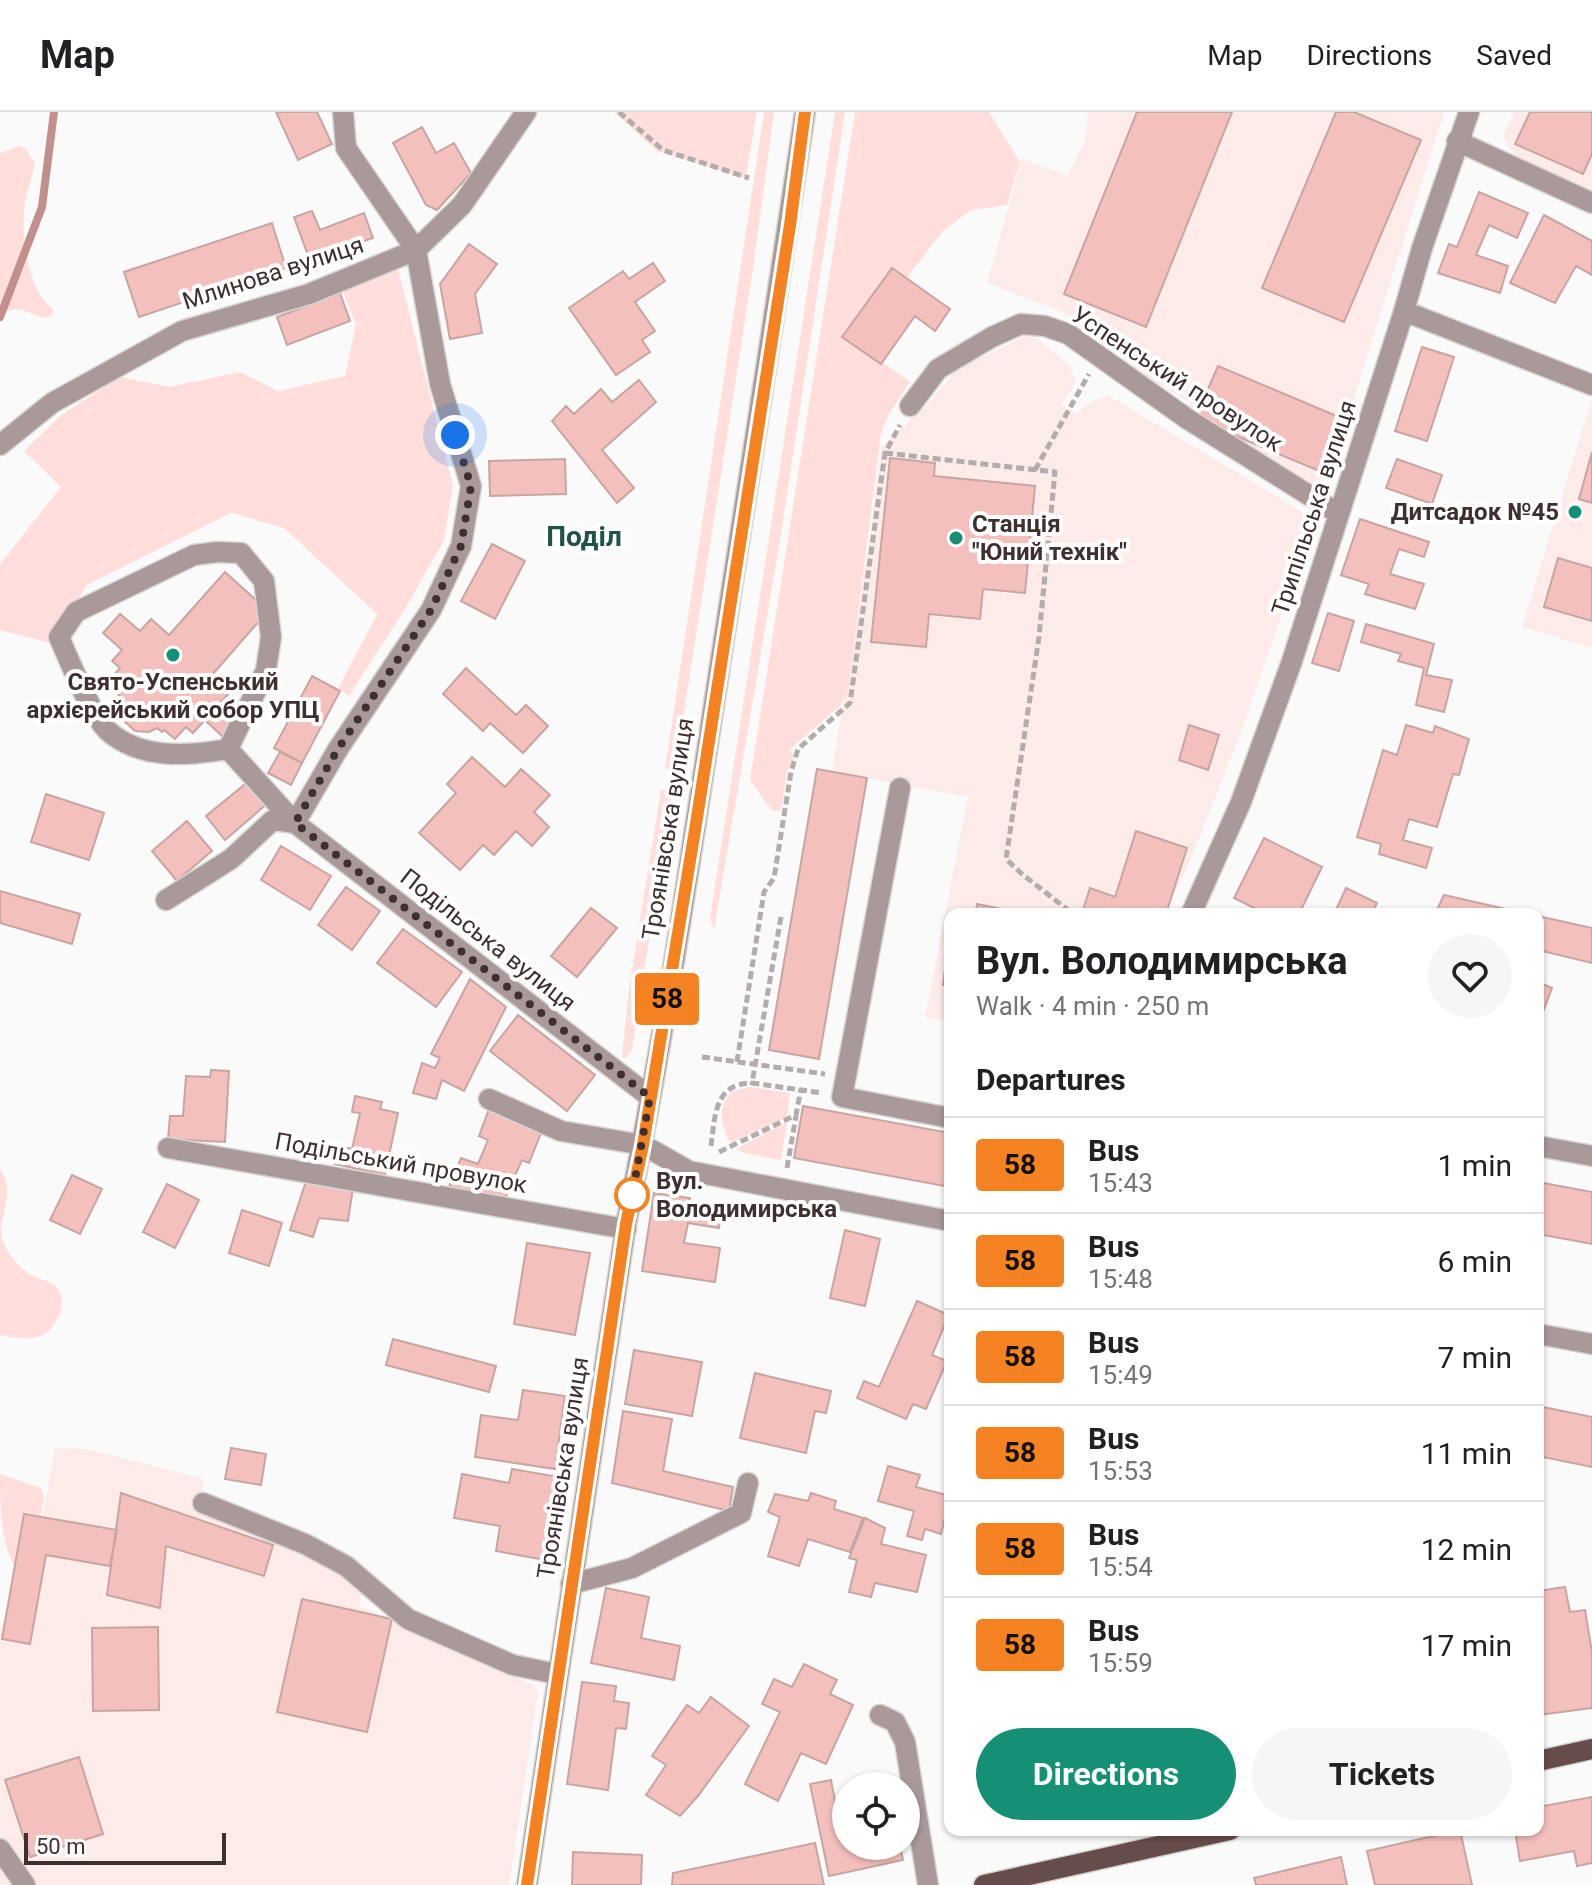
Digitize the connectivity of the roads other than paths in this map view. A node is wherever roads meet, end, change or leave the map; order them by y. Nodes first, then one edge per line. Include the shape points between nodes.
1 (343, 112) edge
2 (526, 112) edge
3 (805, 112) edge
4 (1469, 112) edge
5 (1457, 141) junction
6 (1592, 203) edge
7 (416, 250) junction
8 (1404, 311) junction
9 (1592, 385) edge
10 (910, 406) road end
11 (0, 445) edge
12 (1339, 514) junction
13 (228, 749) junction
14 (900, 788) dead end
15 (295, 823) junction
16 (166, 900) dead end
17 (1194, 908) edge
18 (650, 1097) junction
19 (489, 1099) dead end
20 (944, 1117) edge
21 (643, 1145) junction
22 (1544, 1147) edge
23 (168, 1148) dead end
24 (1592, 1156) edge
25 (944, 1220) edge
26 (626, 1229) junction
27 (1544, 1335) edge
28 (1592, 1344) edge
29 (748, 1483) dead end
30 (203, 1503) dead end
31 (571, 1584) junction
32 (557, 1674) junction
33 (880, 1715) dead end
34 (1592, 1749) edge
35 (1544, 1760) edge
36 (1203, 1836) edge
37 (0, 1849) edge
38 (25, 1885) edge
39 (527, 1885) edge
40 (928, 1885) edge
41 (984, 1885) edge

1 - 7 street via 346,148
2 - 7 street, Млинова вулиця via 462,205
3 - 18 street, Троянівська вулиця
4 - 5 street, Трипільська вулиця
5 - 6 street
5 - 8 street, Трипільська вулиця
7 - 11 street, Млинова вулиця via 309,294 182,331 52,403
7 - 15 street via 440,384 471,486 461,546 431,610
8 - 9 street
8 - 12 street, Трипільська вулиця
10 - 12 street, Успенський провулок via 938,369 1021,324 1045,326 1068,334 1186,418
12 - 17 street, Трипільська вулиця via 1241,802
13 - 13 street via 266,670 271,637 264,581 241,553 194,555 76,612 59,637 107,730 138,750 173,754
13 - 15 street, Подільська вулиця
14 - 20 street via 842,1097
15 - 16 street via 273,820 231,859
15 - 18 street, Подільська вулиця
18 - 21 street, Троянівська вулиця
19 - 21 street via 561,1131
21 - 25 street via 689,1171
21 - 26 street, Троянівська вулиця
22 - 24 street
23 - 26 street, Подільський провулок
26 - 31 street, Троянівська вулиця
27 - 28 street
29 - 31 street via 741,1513 632,1568
30 - 32 street via 346,1566 408,1619 513,1665
31 - 32 street, Троянівська вулиця
32 - 39 street, Троянівська вулиця
33 - 40 street via 895,1722 905,1742
34 - 35 main road
36 - 41 main road
37 - 38 street

